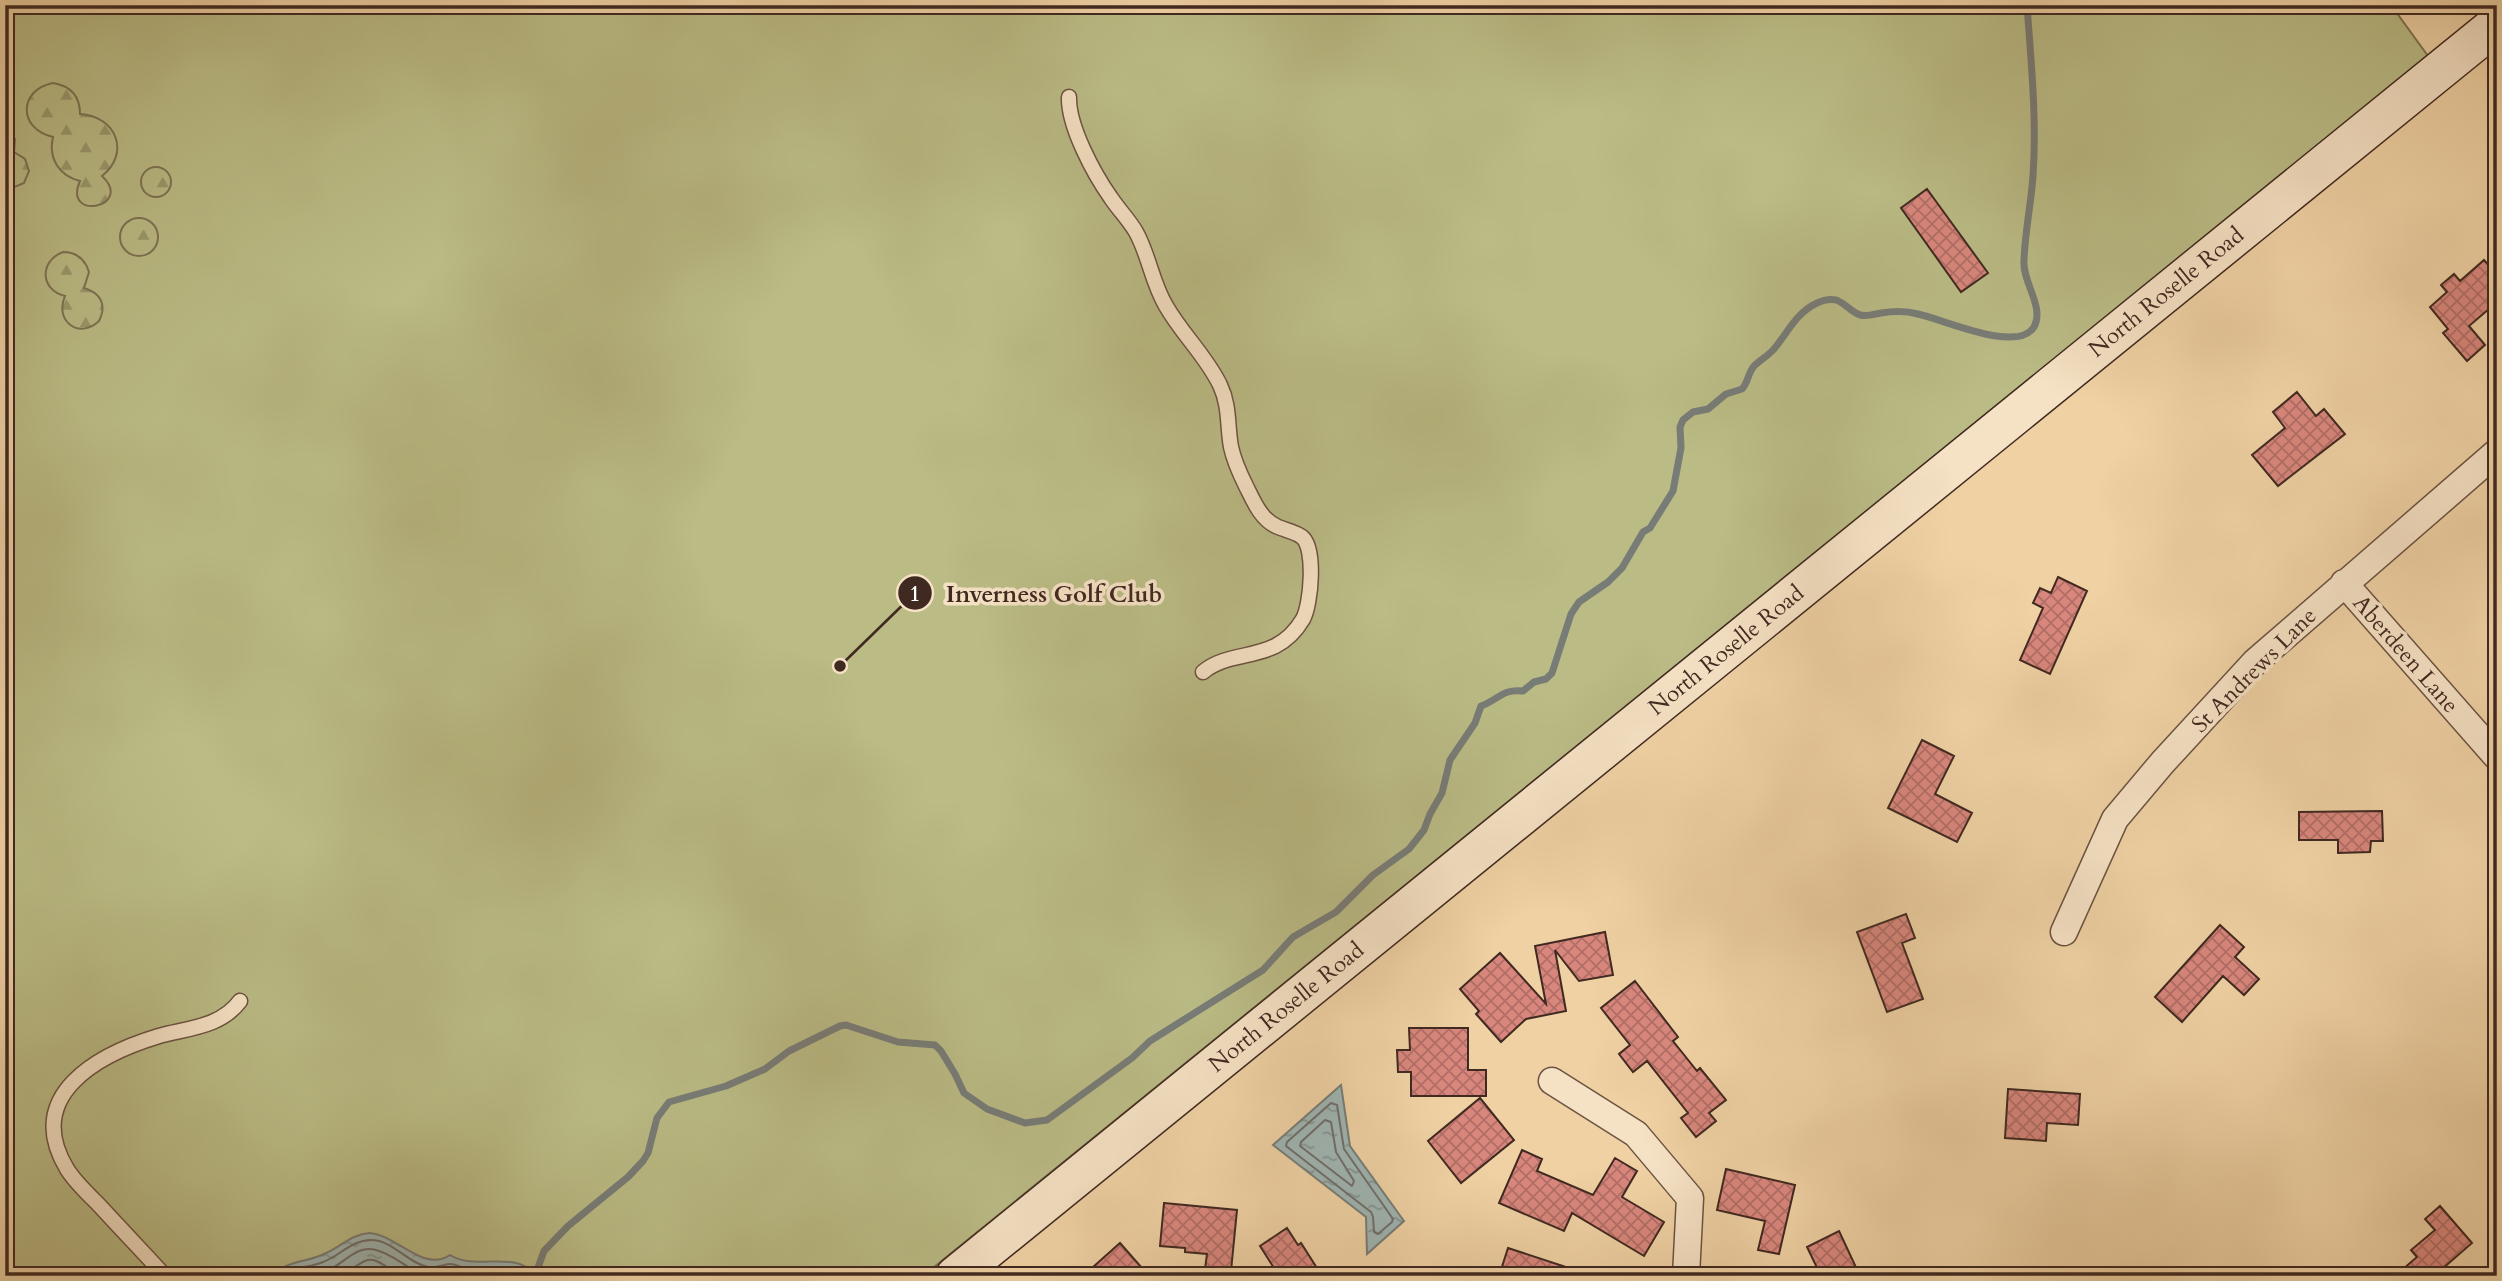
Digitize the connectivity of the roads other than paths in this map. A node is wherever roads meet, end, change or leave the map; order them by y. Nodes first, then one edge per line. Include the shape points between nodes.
1 (2497, 24) edge
2 (1069, 97) dead end
3 (2497, 452) edge
4 (2344, 583) junction
5 (1203, 672) dead end
6 (2497, 757) edge
7 (2064, 932) dead end
8 (240, 1001) dead end
9 (1552, 1081) dead end
10 (165, 1276) edge
11 (955, 1276) edge
12 (1686, 1276) edge

1 - 11 main road, North Roselle Road
2 - 5 lane via 1072,125 1105,190 1138,235 1164,304 1221,386 1228,406 1233,457 1246,486 1269,523 1302,537 1309,548 1309,601 1299,624 1269,649
3 - 4 street, St Andrews Lane
4 - 6 street, Aberdeen Lane
4 - 7 street, St Andrews Lane via 2255,662 2133,796 2115,819
8 - 10 lane via 217,1021 154,1038 97,1062 60,1098 57,1145 68,1170
9 - 12 street via 1636,1135 1690,1198

